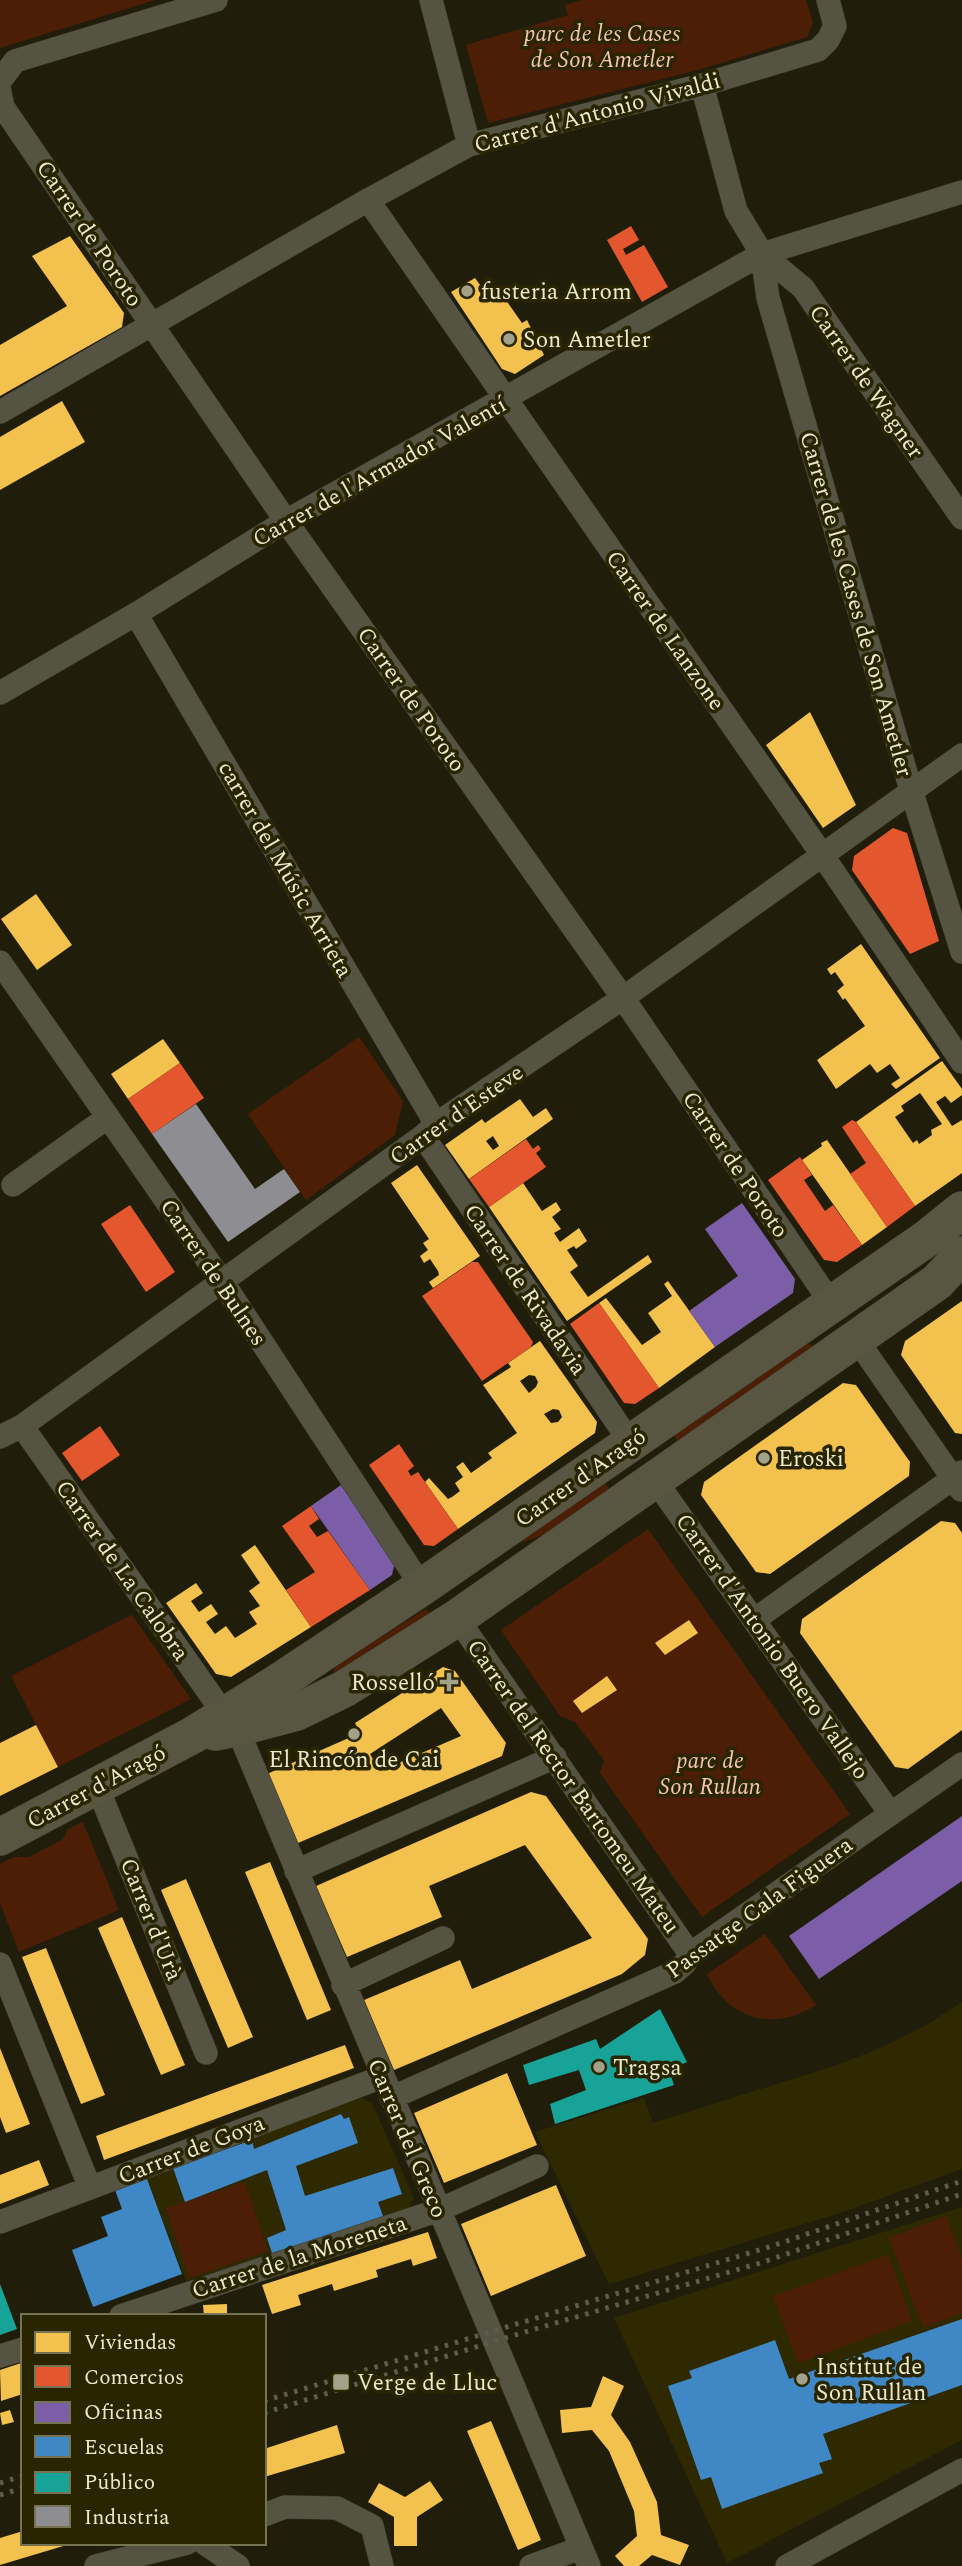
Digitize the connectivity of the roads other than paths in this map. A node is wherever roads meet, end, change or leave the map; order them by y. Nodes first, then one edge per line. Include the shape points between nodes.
1 (216, 0) edge
2 (431, 0) edge
3 (828, 0) edge
4 (0, 81) edge
5 (702, 85) junction
6 (0, 92) edge
7 (469, 145) junction
8 (962, 192) edge
9 (368, 200) junction
10 (762, 254) junction
11 (152, 323) junction
12 (506, 399) junction
13 (0, 412) edge
14 (962, 518) edge
15 (286, 521) junction
16 (136, 614) junction
17 (0, 693) edge
18 (962, 755) edge
19 (911, 790) junction
20 (823, 856) junction
21 (962, 953) edge
22 (0, 962) edge
23 (8, 990) edge
24 (623, 998) junction
25 (962, 1062) edge
26 (108, 1118) junction
27 (430, 1130) junction
28 (13, 1185) dead end
29 (962, 1210) edge
30 (962, 1255) edge
31 (222, 1281) junction
32 (831, 1303) junction
33 (855, 1337) junction
34 (22, 1426) junction
35 (0, 1437) edge
36 (630, 1442) junction
37 (655, 1479) junction
38 (959, 1480) edge
39 (422, 1587) junction
40 (466, 1611) junction
41 (754, 1620) junction
42 (231, 1721) junction
43 (555, 1757) junction
44 (962, 1764) edge
45 (97, 1786) junction
46 (890, 1813) junction
47 (0, 1837) edge
48 (296, 1871) junction
49 (443, 1938) dead end
50 (683, 1963) junction
51 (0, 1964) edge
52 (343, 1985) junction
53 (206, 2053) dead end
54 (382, 2077) junction
55 (391, 2098) junction
56 (537, 2166) dead end
57 (90, 2188) junction
58 (439, 2210) junction
59 (0, 2222) edge
60 (127, 2314) edge
61 (21, 2349) edge
62 (0, 2356) edge
63 (962, 2470) edge
64 (266, 2514) edge
65 (179, 2545) edge
66 (207, 2545) edge
67 (585, 2557) edge
68 (96, 2566) edge
69 (238, 2566) edge
70 (382, 2566) edge
71 (531, 2566) edge
72 (787, 2566) edge

1 - 4 street via 15,61
2 - 7 street
3 - 5 street, Carrer d'Antonio Vivaldi via 835,26 818,50
5 - 7 street, Carrer d'Antonio Vivaldi
5 - 10 street via 736,211
6 - 11 street, Carrer de Poroto via 4,107
7 - 9 street, Carrer d'Antonio Vivaldi
8 - 10 street, Carrer de l'Armador Valentí
9 - 11 street, Carrer d'Antonio Vivaldi
9 - 12 street, Carrer de Lanzone
10 - 12 street, Carrer de l'Armador Valentí
10 - 14 street, Carrer de Wagner via 803,288
10 - 19 street, Carrer de les Cases de Son Ametler via 768,298
11 - 13 street, Carrer d'Antonio Vivaldi
11 - 15 street, Carrer de Poroto
12 - 15 street, Carrer de l'Armador Valentí
12 - 20 street, Carrer de Lanzone
15 - 16 street, Carrer de l'Armador Valentí
15 - 24 street, Carrer de Poroto
16 - 17 street, Carrer de l'Armador Valentí
16 - 27 street, carrer del Músic Arrieta
18 - 19 street, Carrer d'Esteve
19 - 20 street, Carrer d'Esteve
19 - 21 street, Carrer de les Cases de Son Ametler
20 - 24 street, Carrer d'Esteve
20 - 25 street, Carrer de Lanzone
22 - 23 street, Carrer de Bulnes
23 - 26 street, Carrer de Bulnes
24 - 27 street, Carrer d'Esteve
24 - 32 street, Carrer de Poroto
26 - 28 street
26 - 31 street, Carrer de Bulnes
27 - 31 street, Carrer d'Esteve
27 - 36 street, Carrer de Rivadavia
29 - 32 main road, Carrer d'Aragó
30 - 33 main road, Carrer d'Aragó via 937,1282
31 - 34 street, Carrer d'Esteve
31 - 39 street, Carrer de Bulnes
32 - 33 main road
32 - 36 main road, Carrer d'Aragó
33 - 37 main road, Carrer d'Aragó
33 - 38 street
34 - 35 street, Carrer d'Esteve
34 - 42 street, Carrer de La Calobra
36 - 39 main road, Carrer d'Aragó
37 - 40 main road, Carrer d'Aragó
37 - 41 street, Carrer d'Antonio Buero Vallejo
38 - 41 street
39 - 40 main road
39 - 42 main road, Carrer d'Aragó via 274,1685
40 - 42 main road, Carrer d'Aragó via 344,1689 297,1712
40 - 43 street, Carrer del Rector Bartomeu Mateu
41 - 46 street, Carrer d'Antonio Buero Vallejo
42 - 45 main road, Carrer d'Aragó via 193,1735
42 - 48 street, Carrer del Greco
43 - 48 street
43 - 50 street, Carrer del Rector Bartomeu Mateu
44 - 46 street, Passatge Cala Figuera
45 - 47 main road, Carrer d'Aragó
45 - 53 street, Carrer d'Urà
46 - 50 street, Passatge Cala Figuera
48 - 52 street, Carrer del Greco
49 - 52 street
50 - 55 street, Passatge Cala Figuera
51 - 57 street
52 - 54 street, Carrer del Greco
54 - 55 street, Carrer del Greco
54 - 57 street, Carrer de Goya
55 - 58 street, Carrer del Greco
56 - 58 street, Carrer de la Moreneta
57 - 59 street, Carrer de Goya
58 - 60 street, Carrer de la Moreneta
58 - 67 street, Carrer del Greco
61 - 62 street
63 - 72 street
64 - 70 street via 285,2507 337,2508 372,2526
65 - 68 street
66 - 69 street
67 - 71 street

